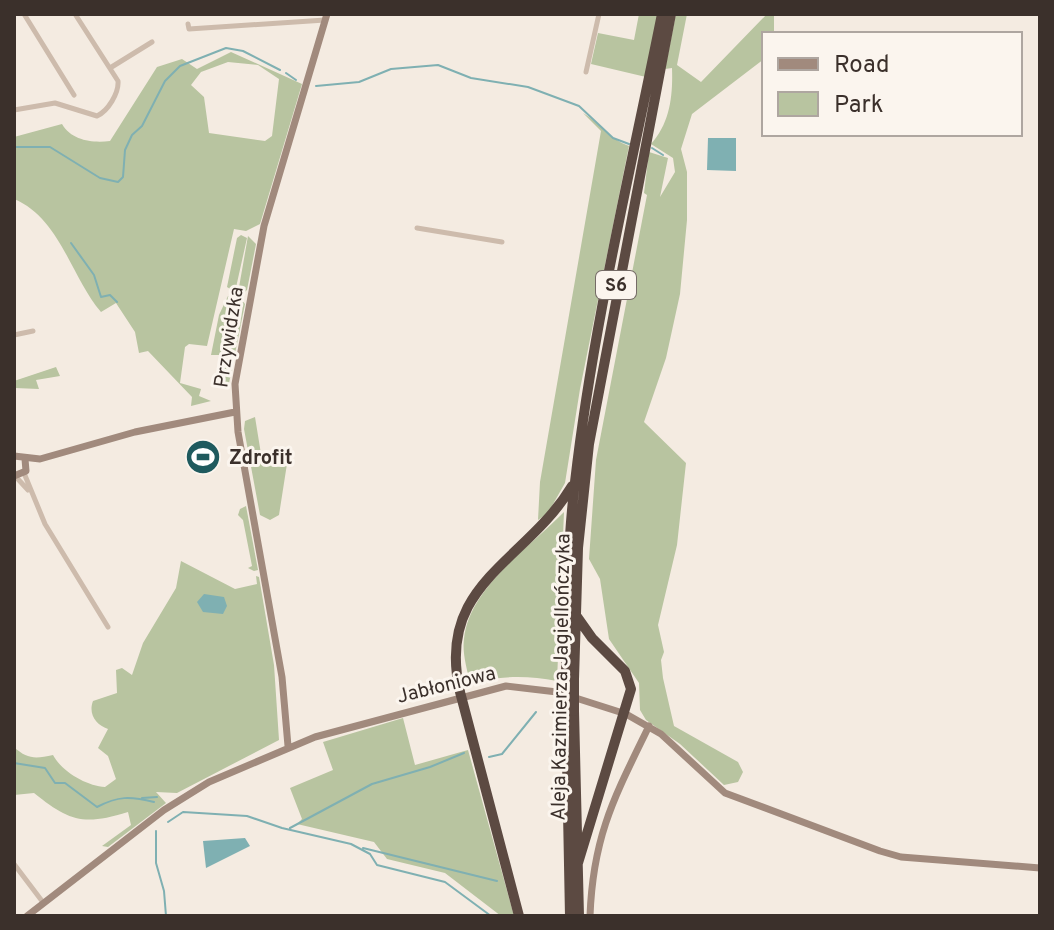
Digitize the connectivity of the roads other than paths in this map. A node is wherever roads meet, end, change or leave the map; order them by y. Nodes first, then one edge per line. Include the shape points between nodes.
1 (24, 14) edge
2 (75, 14) edge
3 (599, 14) edge
4 (662, 14) edge
5 (671, 14) edge
6 (326, 17) edge
7 (188, 24) dead end
8 (152, 42) dead end
9 (110, 68) junction
10 (586, 72) dead end
11 (74, 95) dead end
12 (15, 108) edge
13 (417, 228) dead end
14 (502, 242) dead end
15 (33, 331) dead end
16 (14, 335) edge
17 (235, 412) junction
18 (14, 455) edge
19 (21, 471) edge
20 (575, 481) junction
21 (575, 614) junction
22 (108, 627) dead end
23 (570, 678) junction
24 (461, 695) junction
25 (570, 709) junction
26 (626, 714) junction
27 (649, 726) junction
28 (288, 734) junction
29 (304, 741) junction
30 (288, 746) junction
31 (578, 863) junction
32 (14, 864) edge
33 (1040, 868) edge
34 (42, 901) junction
35 (27, 916) edge
36 (519, 916) edge
37 (570, 916) edge
38 (579, 916) edge
39 (590, 916) edge

1 - 11 street
2 - 9 street
3 - 10 street
4 - 20 highway, Aleja Kazimierza Jagiellończyka / S6 via 595,349
5 - 21 highway, Aleja Kazimierza Jagiellończyka / S6 via 600,369 585,469
6 - 7 street via 189,29
6 - 17 street, Przywidzka via 264,226 235,384
8 - 9 street
9 - 12 street via 118,85 101,115 55,103
13 - 14 street
15 - 16 street
17 - 19 street via 135,432 40,459
17 - 28 street, Przywidzka
18 - 19 street
19 - 22 street via 61,553
20 - 23 highway, Aleja Kazimierza Jagiellończyka / S6 via 567,585
20 - 24 highway via 549,521 469,599 454,661
21 - 23 highway, Aleja Kazimierza Jagiellończyka / S6
21 - 26 highway via 625,671 631,689
23 - 25 highway, Aleja Kazimierza Jagiellończyka / S6, bridge
24 - 26 street, Jabłoniowa via 506,686 539,688
24 - 29 street, Jabłoniowa
24 - 36 highway
25 - 31 highway, Aleja Kazimierza Jagiellończyka / S6
25 - 37 highway, Aleja Kazimierza Jagiellończyka / S6
26 - 27 street, Jabłoniowa
26 - 31 highway
27 - 33 street, Jabłoniowa via 737,799 895,855
27 - 39 street via 604,825
28 - 29 street
28 - 30 street, Przywidzka
29 - 30 street, Jabłoniowa
30 - 34 street, Jabłoniowa via 191,791
31 - 38 highway, Aleja Kazimierza Jagiellończyka / S6
32 - 34 street
34 - 35 street, Jabłoniowa

